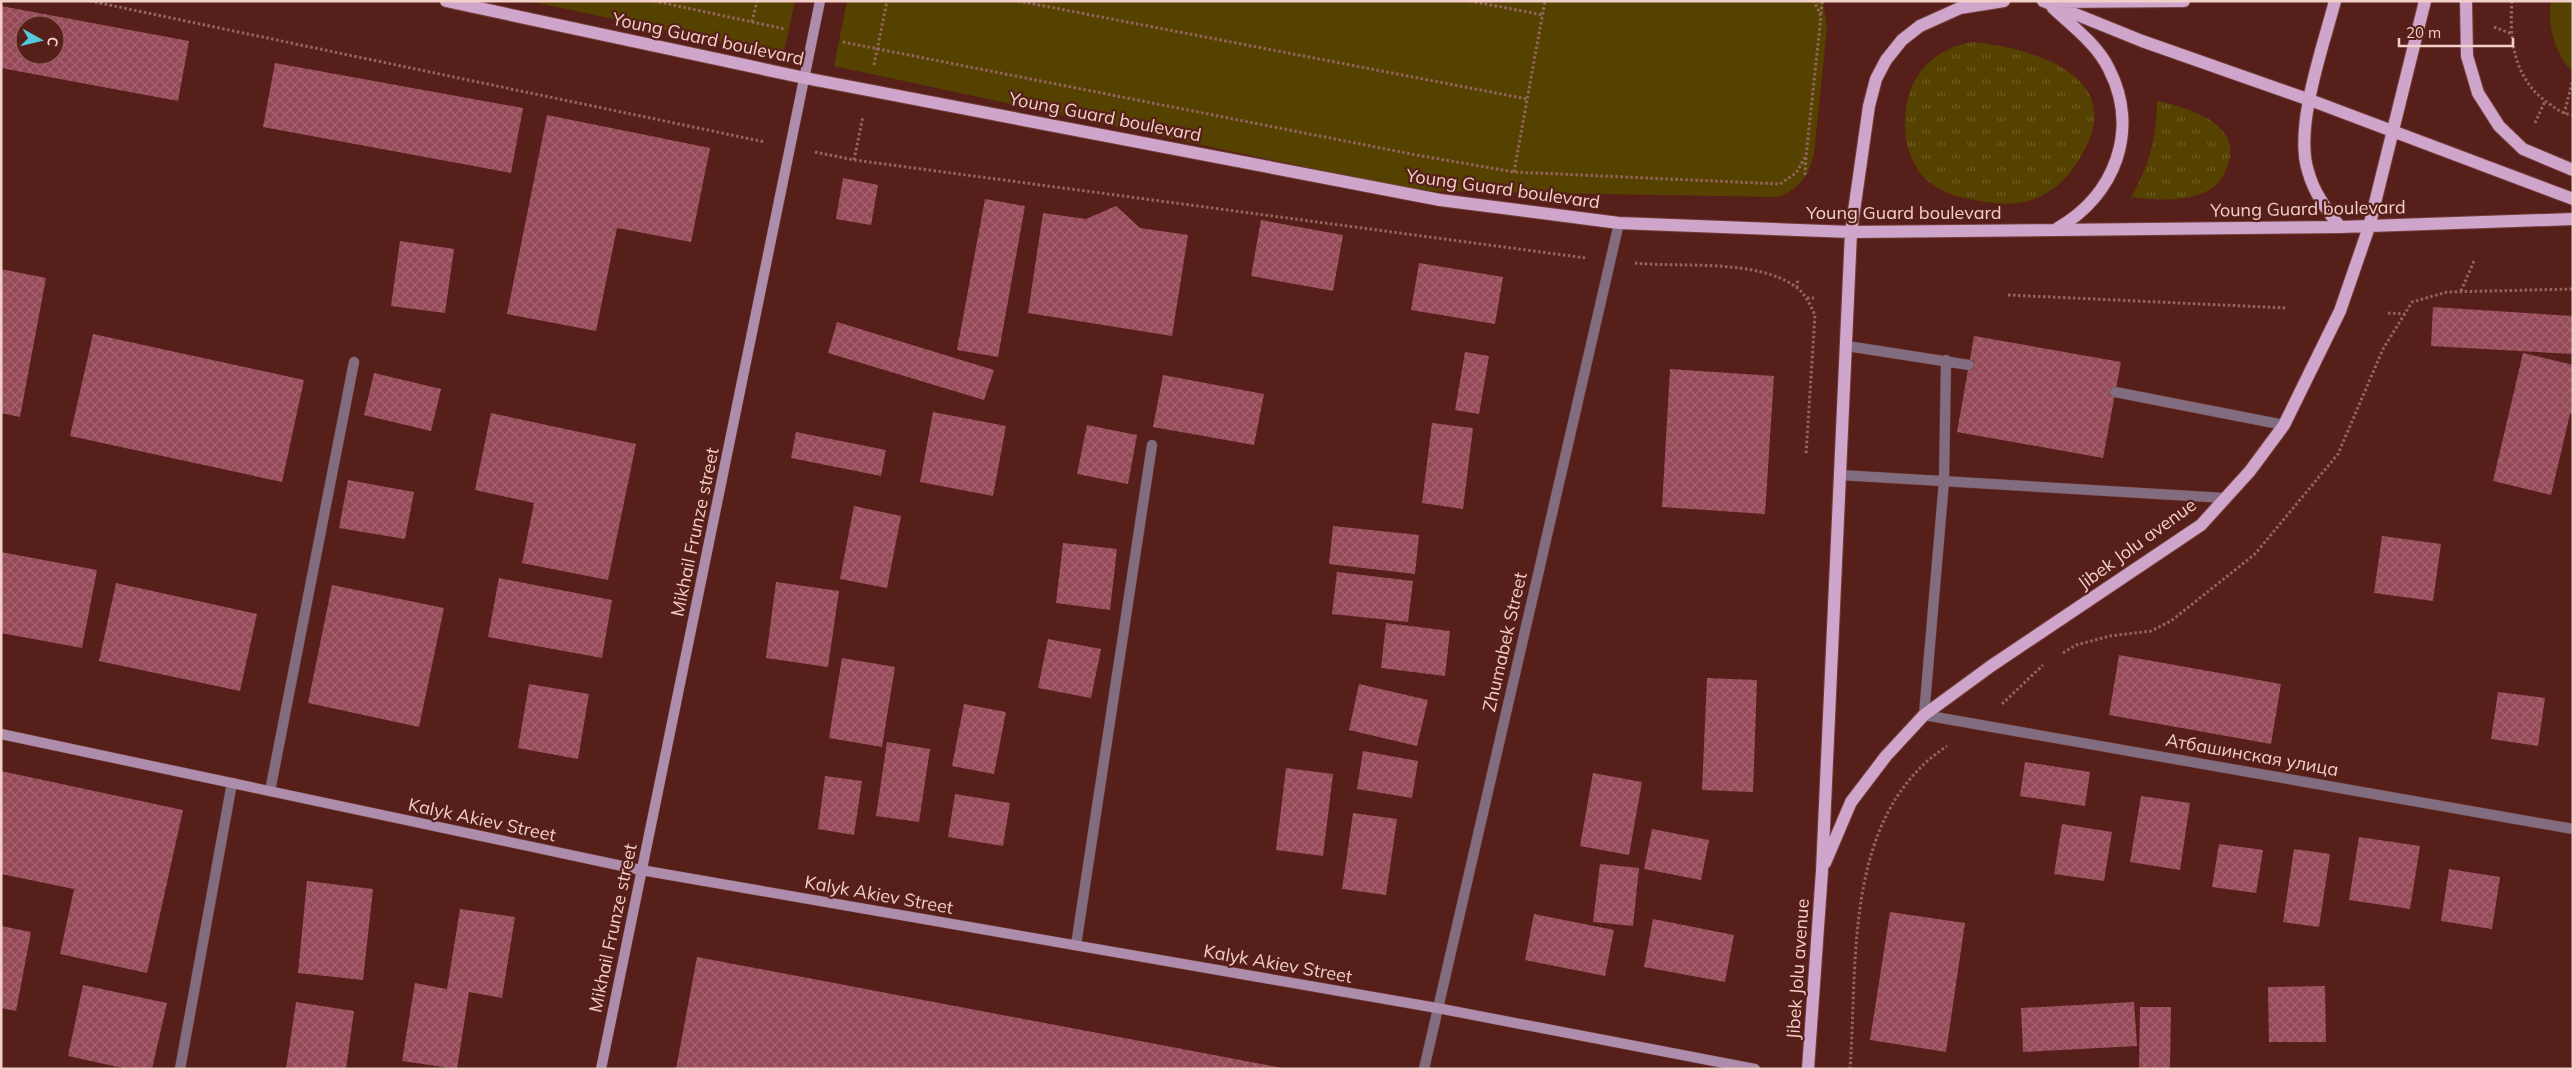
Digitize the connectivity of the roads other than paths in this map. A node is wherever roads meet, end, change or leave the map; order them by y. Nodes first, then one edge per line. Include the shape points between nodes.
1 (446, 1) edge
2 (820, 1) edge
3 (2004, 1) edge
4 (2184, 1) edge
5 (2335, 1) edge
6 (2425, 1) edge
7 (2466, 1) edge
8 (2045, 2) edge
9 (805, 78) junction
10 (2310, 100) junction
11 (2394, 131) junction
12 (2573, 170) edge
13 (2573, 199) edge
14 (2573, 219) edge
15 (1619, 223) junction
16 (2340, 227) junction
17 (2369, 227) junction
18 (2056, 230) junction
19 (1851, 232) junction
20 (1847, 346) junction
21 (1946, 360) junction
22 (354, 362) dead end
23 (1969, 365) dead end
24 (2115, 392) dead end
25 (2284, 426) junction
26 (1152, 445) dead end
27 (1840, 475) junction
28 (1944, 481) junction
29 (2225, 498) junction
30 (1924, 715) junction
31 (1, 734) edge
32 (232, 783) junction
33 (270, 791) junction
34 (2573, 830) edge
35 (641, 870) junction
36 (1822, 871) junction
37 (1076, 945) junction
38 (1437, 1008) junction
39 (180, 1069) edge
40 (601, 1069) edge
41 (1424, 1069) edge
42 (1755, 1069) edge
43 (1808, 1069) edge

1 - 9 main road, Young Guard boulevard
2 - 9 street, Mikhail Frunze street
3 - 19 main road, Jibek Jolu avenue via 1960,8 1920,26 1902,40 1886,60 1876,79 1870,106
4 - 8 main road
5 - 10 main road
6 - 11 main road, Jibek Jolu avenue
7 - 12 main road via 2467,56 2478,93 2498,126 2523,149
8 - 10 main road via 2142,41
8 - 18 main road via 2093,46 2109,68 2123,119 2120,151 2110,178 2076,218
9 - 15 main road, Young Guard boulevard via 1440,200
9 - 35 street, Mikhail Frunze street
10 - 11 main road
10 - 16 main road via 2304,138 2307,170 2320,200
11 - 13 main road
11 - 17 main road, Jibek Jolu avenue
14 - 17 main road, Young Guard boulevard
15 - 19 main road, Young Guard boulevard
15 - 38 street, Zhumabek Street
16 - 17 main road, Young Guard boulevard
16 - 18 main road, Young Guard boulevard
17 - 25 main road, Jibek Jolu avenue via 2340,311
18 - 19 main road, Young Guard boulevard
19 - 20 main road, Jibek Jolu avenue
20 - 21 street
20 - 27 main road, Jibek Jolu avenue
21 - 23 street
21 - 28 street
22 - 33 street
24 - 25 street
25 - 29 main road, Jibek Jolu avenue
26 - 37 street
27 - 28 street
27 - 36 main road, Jibek Jolu avenue
28 - 29 street
28 - 30 street
29 - 30 main road, Jibek Jolu avenue via 2200,525
30 - 34 street, Атбашинская улица
30 - 36 main road, Jibek Jolu avenue via 1886,756 1851,802
31 - 32 street, Kalyk Akiev Street
32 - 33 street, Kalyk Akiev Street
32 - 39 street
33 - 35 street, Kalyk Akiev Street
35 - 37 street, Kalyk Akiev Street
35 - 40 street, Mikhail Frunze street
36 - 43 main road, Jibek Jolu avenue
37 - 38 street, Kalyk Akiev Street
38 - 41 street, Zhumabek Street
38 - 42 street, Kalyk Akiev Street

